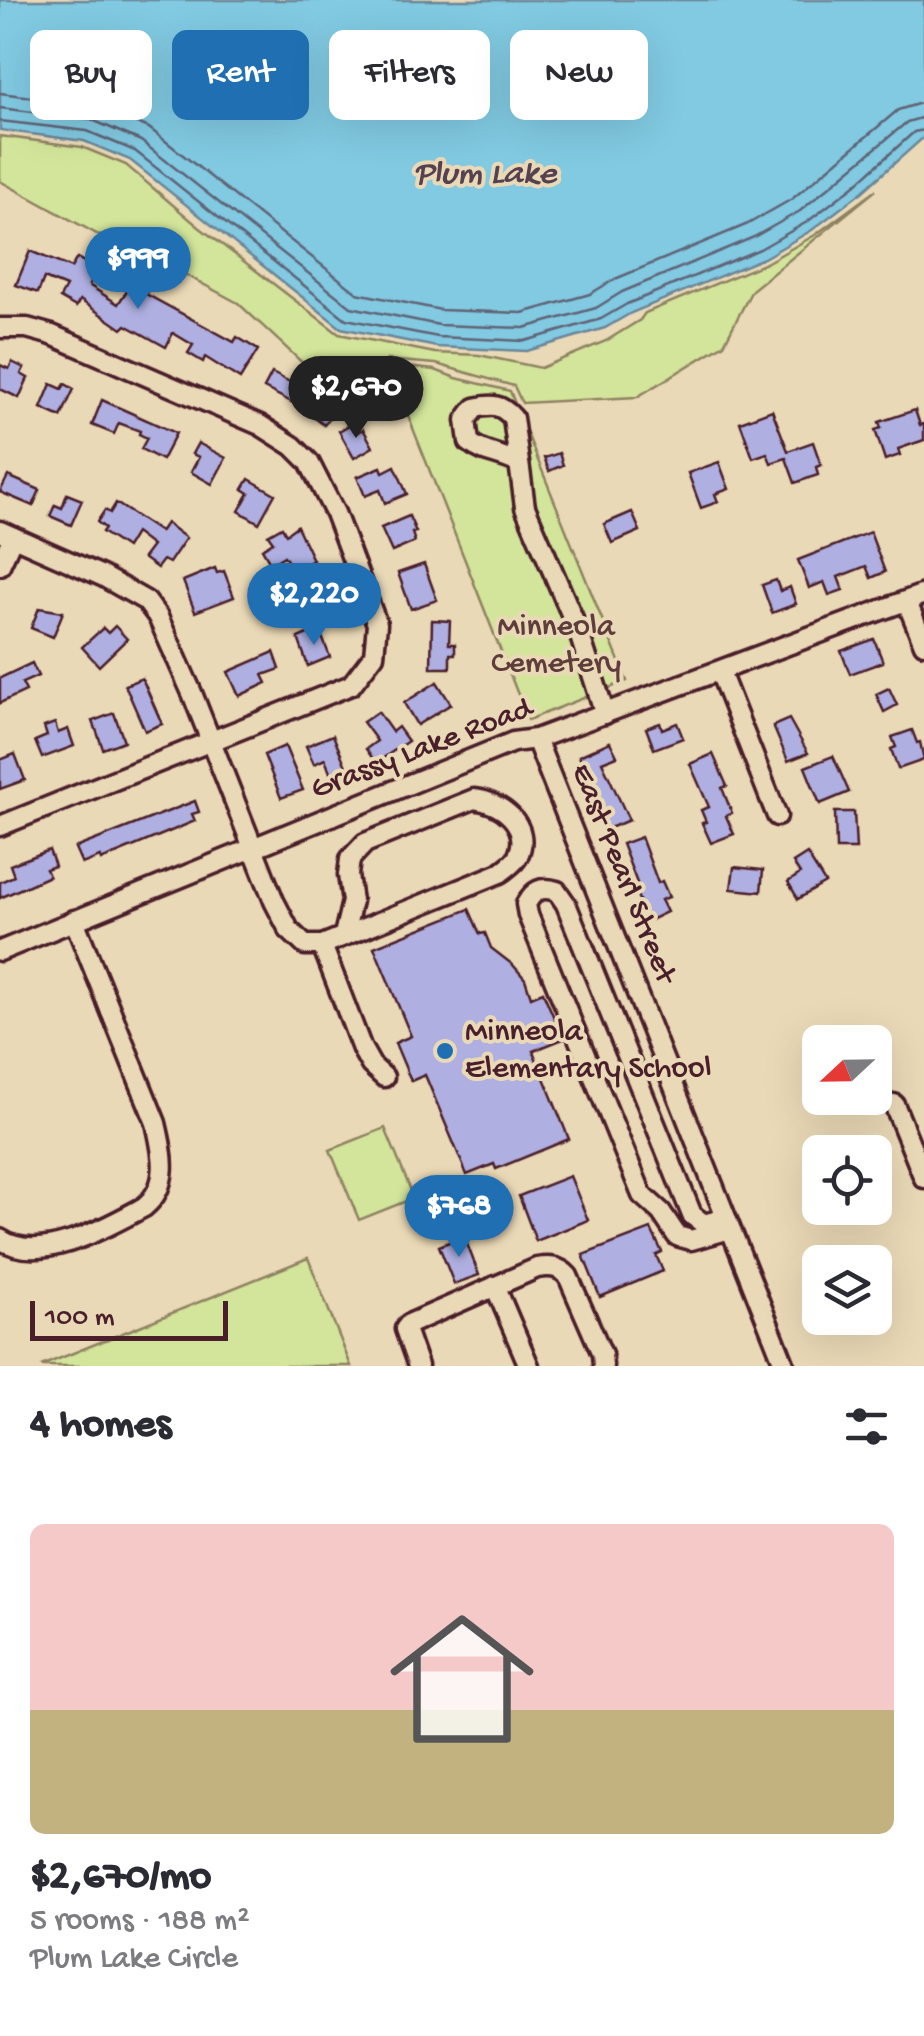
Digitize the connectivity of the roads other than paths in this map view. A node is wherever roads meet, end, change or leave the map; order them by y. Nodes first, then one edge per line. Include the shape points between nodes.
1 (0, 328) edge
2 (518, 463) dead end
3 (6, 534) edge
4 (0, 565) edge
5 (916, 598) edge
6 (924, 644) edge
7 (720, 672) junction
8 (605, 714) junction
9 (536, 739) junction
10 (212, 742) junction
11 (777, 816) dead end
12 (0, 826) edge
13 (253, 848) junction
14 (352, 901) junction
15 (394, 916) junction
16 (74, 920) junction
17 (344, 935) junction
18 (322, 944) junction
19 (0, 950) edge
20 (384, 1077) dead end
21 (894, 1104) dead end
22 (924, 1178) edge
23 (728, 1223) junction
24 (0, 1240) edge
25 (495, 1286) junction
26 (418, 1366) edge
27 (528, 1366) edge
28 (603, 1366) edge
29 (784, 1366) edge

1 - 10 street via 52,335 260,424 293,446 318,475 376,614 374,654 351,685
2 - 8 street via 525,506
3 - 4 street
3 - 10 street via 146,600
5 - 6 street
5 - 7 street, Grassy Lake Road
7 - 8 street, Grassy Lake Road
7 - 11 street
8 - 9 street, Grassy Lake Road
9 - 13 street, Grassy Lake Road via 513,742
9 - 23 street, East Pearl Street
10 - 12 street
10 - 13 street
13 - 16 street, Grassy Lake Road
13 - 18 street via 288,930 305,944
14 - 15 street
14 - 15 street via 350,859 365,843 474,800 505,808 521,840 517,859 500,873
14 - 17 street
15 - 17 street
16 - 19 street, Grassy Lake Road
16 - 24 street via 156,1123 162,1178 144,1207 50,1248 18,1248
17 - 18 street
18 - 20 street via 362,1049
21 - 22 street
23 - 23 street via 704,1224 692,1216 566,904 557,891 532,893 528,916 642,1195 677,1236 691,1240
23 - 29 street, East Pearl Street
25 - 26 street via 407,1326
25 - 27 street
25 - 28 street via 537,1268 564,1272

